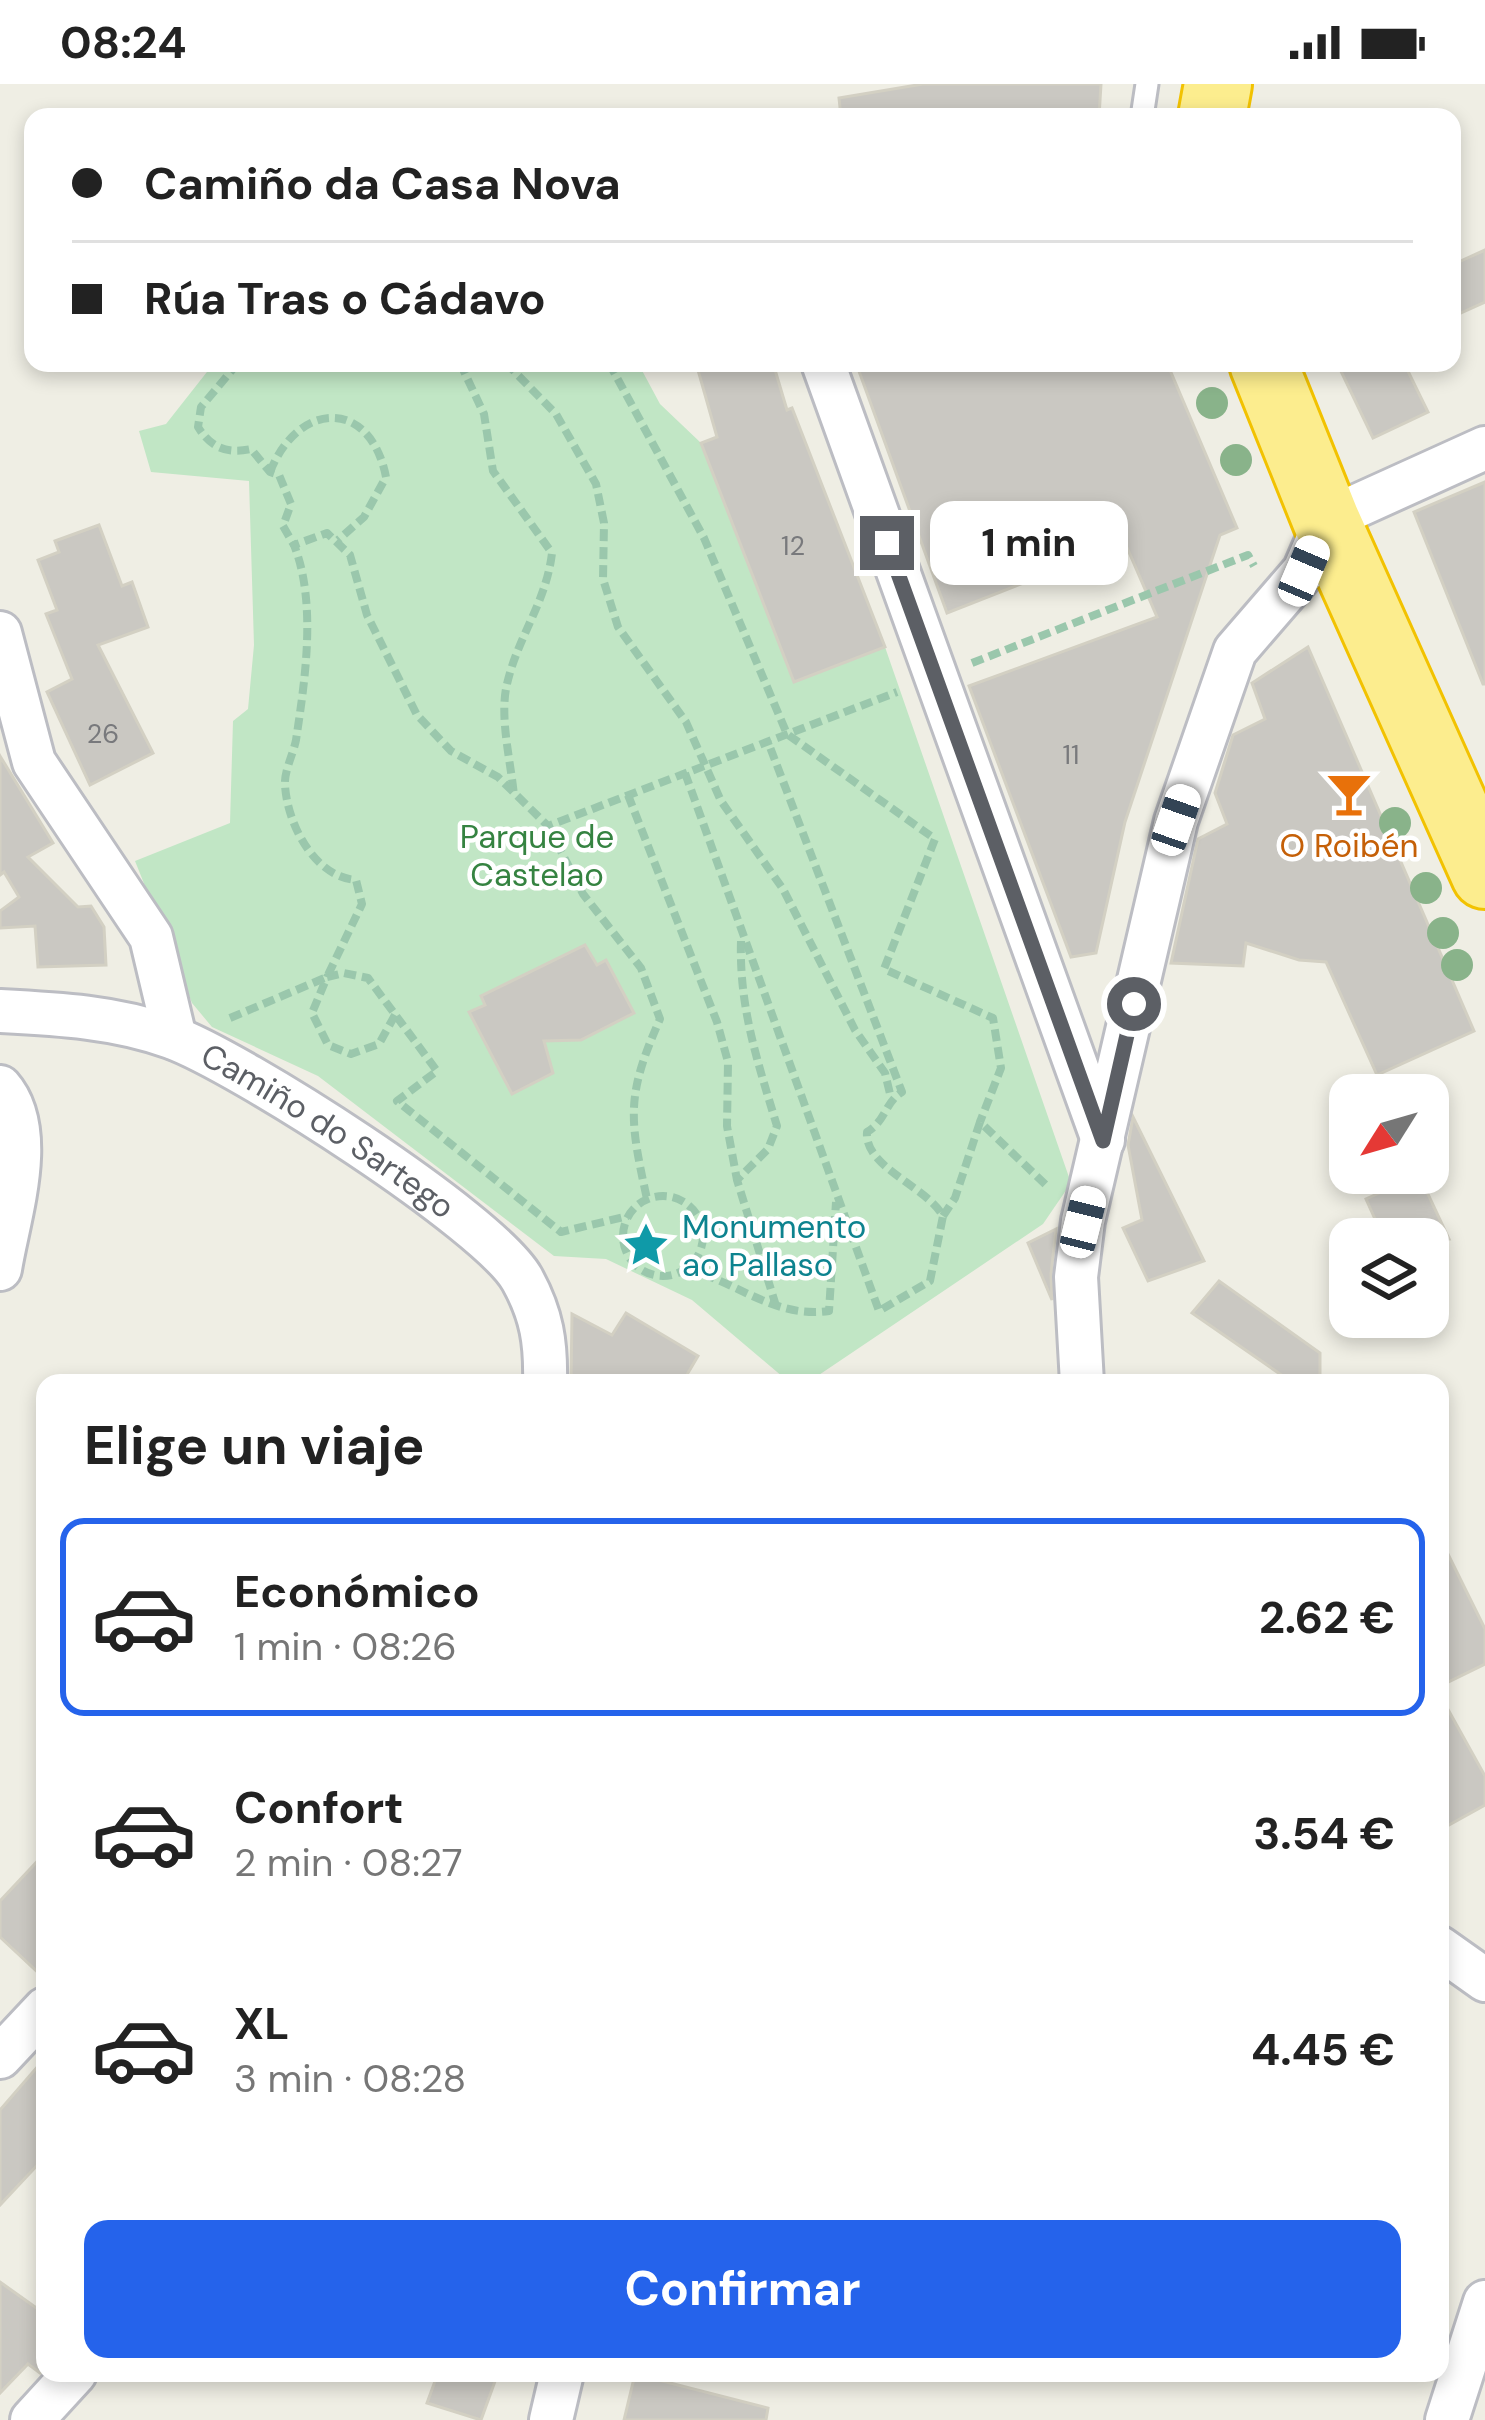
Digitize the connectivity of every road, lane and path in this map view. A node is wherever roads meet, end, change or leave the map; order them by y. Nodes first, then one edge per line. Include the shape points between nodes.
1 (230, 372) edge
2 (464, 372) edge
3 (515, 372) edge
4 (614, 372) edge
5 (826, 372) edge
6 (1267, 372) edge
7 (1485, 448) edge
8 (270, 472) junction
9 (1326, 520) junction
10 (338, 540) junction
11 (294, 545) junction
12 (1248, 555) dead end
13 (0, 633) edge
14 (973, 663) dead end
15 (896, 693) dead end
16 (787, 734) junction
17 (768, 742) junction
18 (705, 765) junction
19 (685, 773) junction
20 (628, 795) junction
21 (514, 797) junction
22 (548, 826) junction
23 (1485, 875) edge
24 (741, 933) junction
25 (327, 977) junction
26 (0, 1011) edge
27 (395, 1015) junction
28 (175, 1038) junction
29 (212, 1058) junction
30 (0, 1087) edge
31 (891, 1098) junction
32 (980, 1122) junction
33 (1103, 1141) junction
34 (737, 1180) junction
35 (647, 1199) junction
36 (836, 1201) junction
37 (628, 1216) junction
38 (943, 1216) junction
39 (1083, 1222) junction
40 (0, 1269) edge
41 (686, 1269) junction
42 (778, 1309) junction
43 (544, 1374) edge
44 (1081, 1374) edge
45 (1449, 1954) edge
46 (1485, 1980) edge
47 (36, 2019) edge
48 (0, 2057) edge
49 (1485, 2302) edge
50 (67, 2382) edge
51 (560, 2382) edge
52 (32, 2420) edge
53 (551, 2420) edge
54 (1447, 2420) edge

1 - 8 path via 201,407 197,427 231,453 251,449
2 - 21 path via 484,414 493,471 552,553 547,592 505,690
3 - 18 path via 556,414 596,484 603,579 618,627 657,674
4 - 16 path via 704,538
5 - 33 street
6 - 9 highway
7 - 9 street
8 - 10 path via 288,434 310,420 346,421 370,438 386,477 378,499
8 - 11 path via 290,505 283,526
9 - 23 highway
9 - 33 street via 1304,571 1235,651 1176,820
10 - 11 path via 328,533
10 - 21 path via 417,716
11 - 25 path via 306,635 284,778 288,809 315,863 356,880 362,904
12 - 14 path
13 - 28 street via 34,763 152,937
15 - 16 path
16 - 17 path
16 - 32 path via 934,839 884,969 993,1018 1001,1068
17 - 18 path
17 - 31 path via 902,1092
18 - 19 path
18 - 31 path via 794,907
19 - 20 path
19 - 24 path
20 - 22 path
20 - 34 path via 717,1022
21 - 22 path
22 - 35 path via 584,894 641,968 660,1019 633,1078
24 - 34 path via 748,1039 777,1126 768,1149
24 - 36 path
25 - 27 path via 368,978
25 - 27 path via 312,1012 328,1046 364,1052 391,1031
25 - 29 path via 230,1017
26 - 28 street, Camiño do Sartego via 119,1022
27 - 37 path via 437,1071 397,1101 560,1232
28 - 29 street, Camiño do Sartego
29 - 43 street, Camiño do Sartego via 290,1100 487,1242 520,1274 546,1331
30 - 40 street via 20,1149
31 - 38 path via 866,1144
32 - 38 path
32 - 39 path
33 - 39 street
34 - 42 path
35 - 37 path
35 - 41 path via 685,1202 701,1222 701,1248
36 - 38 path via 879,1311 930,1281
36 - 42 path via 829,1311
37 - 41 path via 623,1242 636,1266 660,1276
39 - 44 street via 1076,1277
41 - 42 path
45 - 46 street
47 - 48 street
49 - 54 street
50 - 52 street
51 - 53 street

